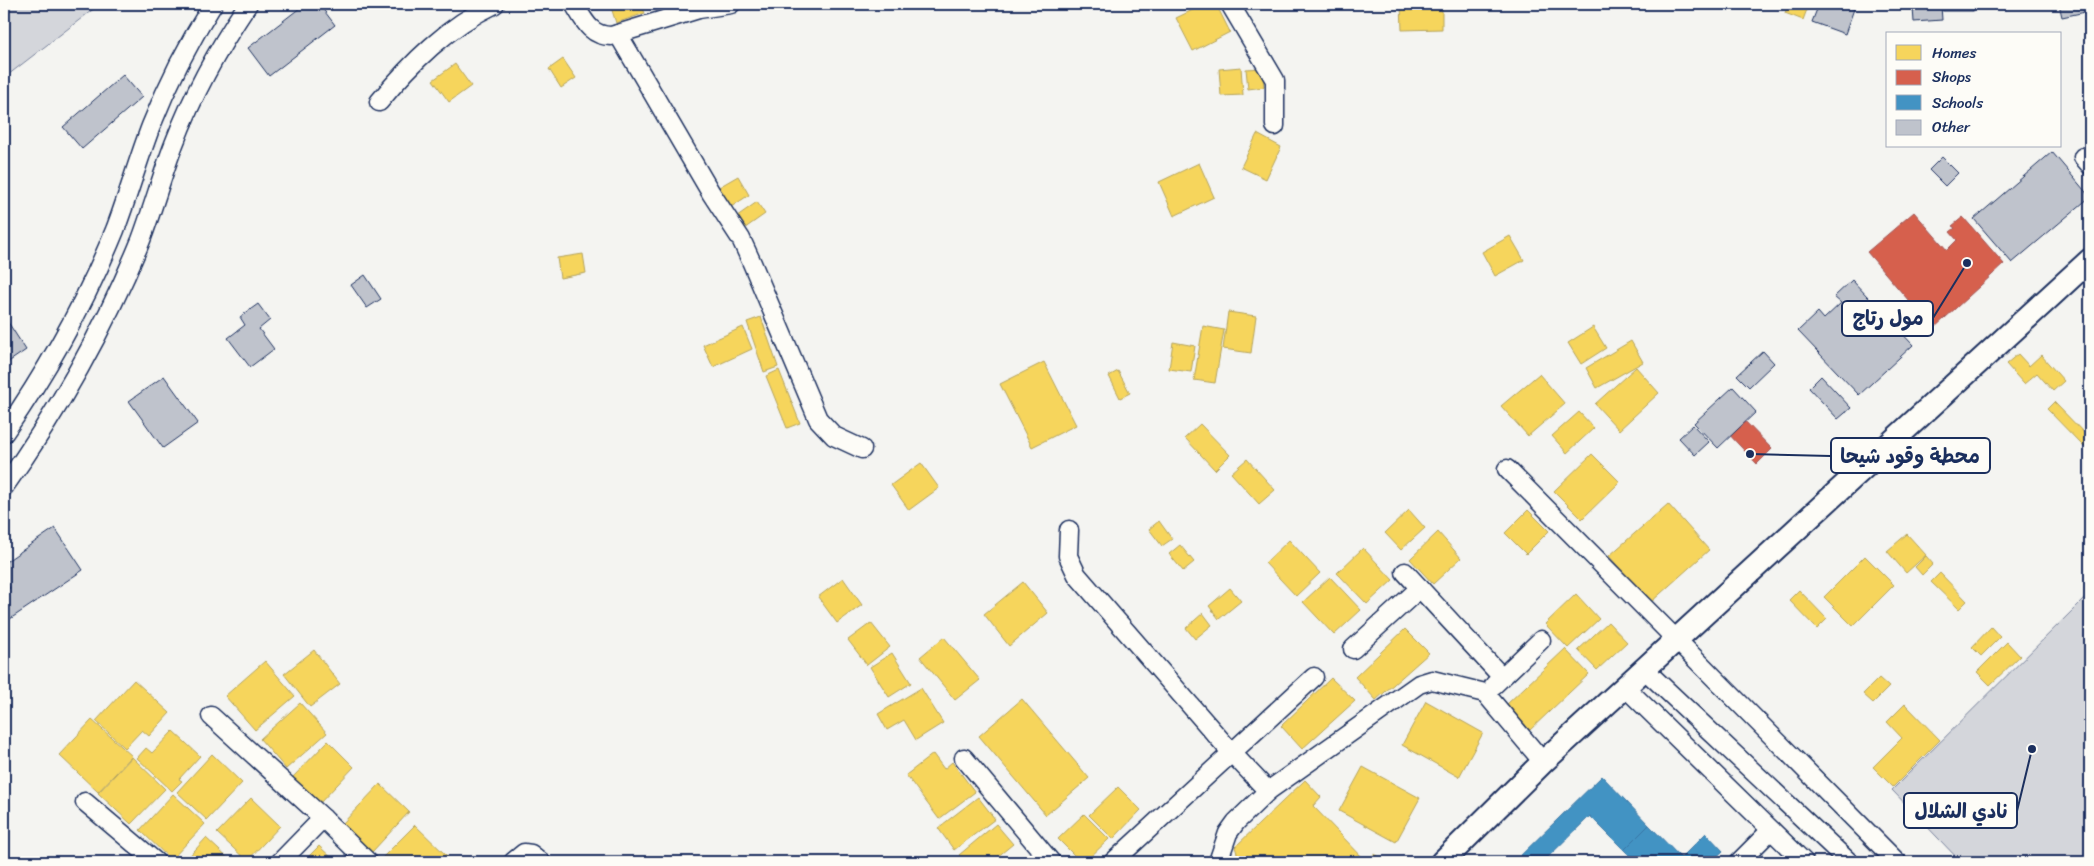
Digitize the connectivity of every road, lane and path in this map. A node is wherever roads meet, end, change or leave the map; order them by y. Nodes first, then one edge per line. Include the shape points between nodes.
1 (248, 4) edge
2 (495, 4) edge
3 (574, 4) edge
4 (731, 4) edge
5 (1230, 4) edge
6 (211, 7) edge
7 (232, 28) junction
8 (618, 34) junction
9 (379, 102) dead end
10 (1275, 126) dead end
11 (2090, 260) edge
12 (4, 433) edge
13 (862, 449) dead end
14 (1507, 469) dead end
15 (4, 487) edge
16 (1069, 530) dead end
17 (1405, 572) dead end
18 (1420, 588) junction
19 (1541, 640) dead end
20 (1676, 640) junction
21 (1353, 649) dead end
22 (1644, 669) junction
23 (1314, 677) dead end
24 (1502, 677) junction
25 (1625, 687) junction
26 (1485, 694) junction
27 (211, 716) dead end
28 (1231, 752) junction
29 (964, 758) dead end
30 (1543, 762) junction
31 (1268, 791) junction
32 (85, 802) dead end
33 (323, 818) junction
34 (1771, 830) junction
35 (156, 862) edge
36 (280, 862) edge
37 (368, 862) edge
38 (513, 862) edge
39 (541, 862) edge
40 (1051, 862) edge
41 (1113, 862) edge
42 (1218, 862) edge
43 (1442, 862) edge
44 (1738, 862) edge
45 (1804, 862) edge
46 (1849, 862) edge
47 (1897, 862) edge

1 - 7 street
2 - 9 street via 429,48
3 - 8 street via 586,24 597,34
4 - 8 street via 698,9
5 - 10 street via 1275,80
6 - 7 street
6 - 12 street via 150,127 114,230 92,280 41,377
7 - 15 street via 191,104 141,240 99,331 55,411
8 - 13 street via 741,239 818,419 834,436
11 - 20 main road
14 - 20 street
16 - 28 street via 1068,556 1077,575
17 - 18 street
18 - 21 street
18 - 24 street
19 - 24 street
20 - 22 main road
20 - 47 street
22 - 25 main road
22 - 46 street
23 - 28 street
24 - 26 street
25 - 30 main road
25 - 34 street
26 - 30 street
26 - 31 street via 1432,680 1419,684
27 - 33 street
28 - 31 street
28 - 41 street
29 - 40 street
30 - 43 main road
31 - 42 street via 1228,833
32 - 35 street
33 - 36 street
33 - 37 street
34 - 44 street
34 - 45 street
38 - 39 street via 524,853

